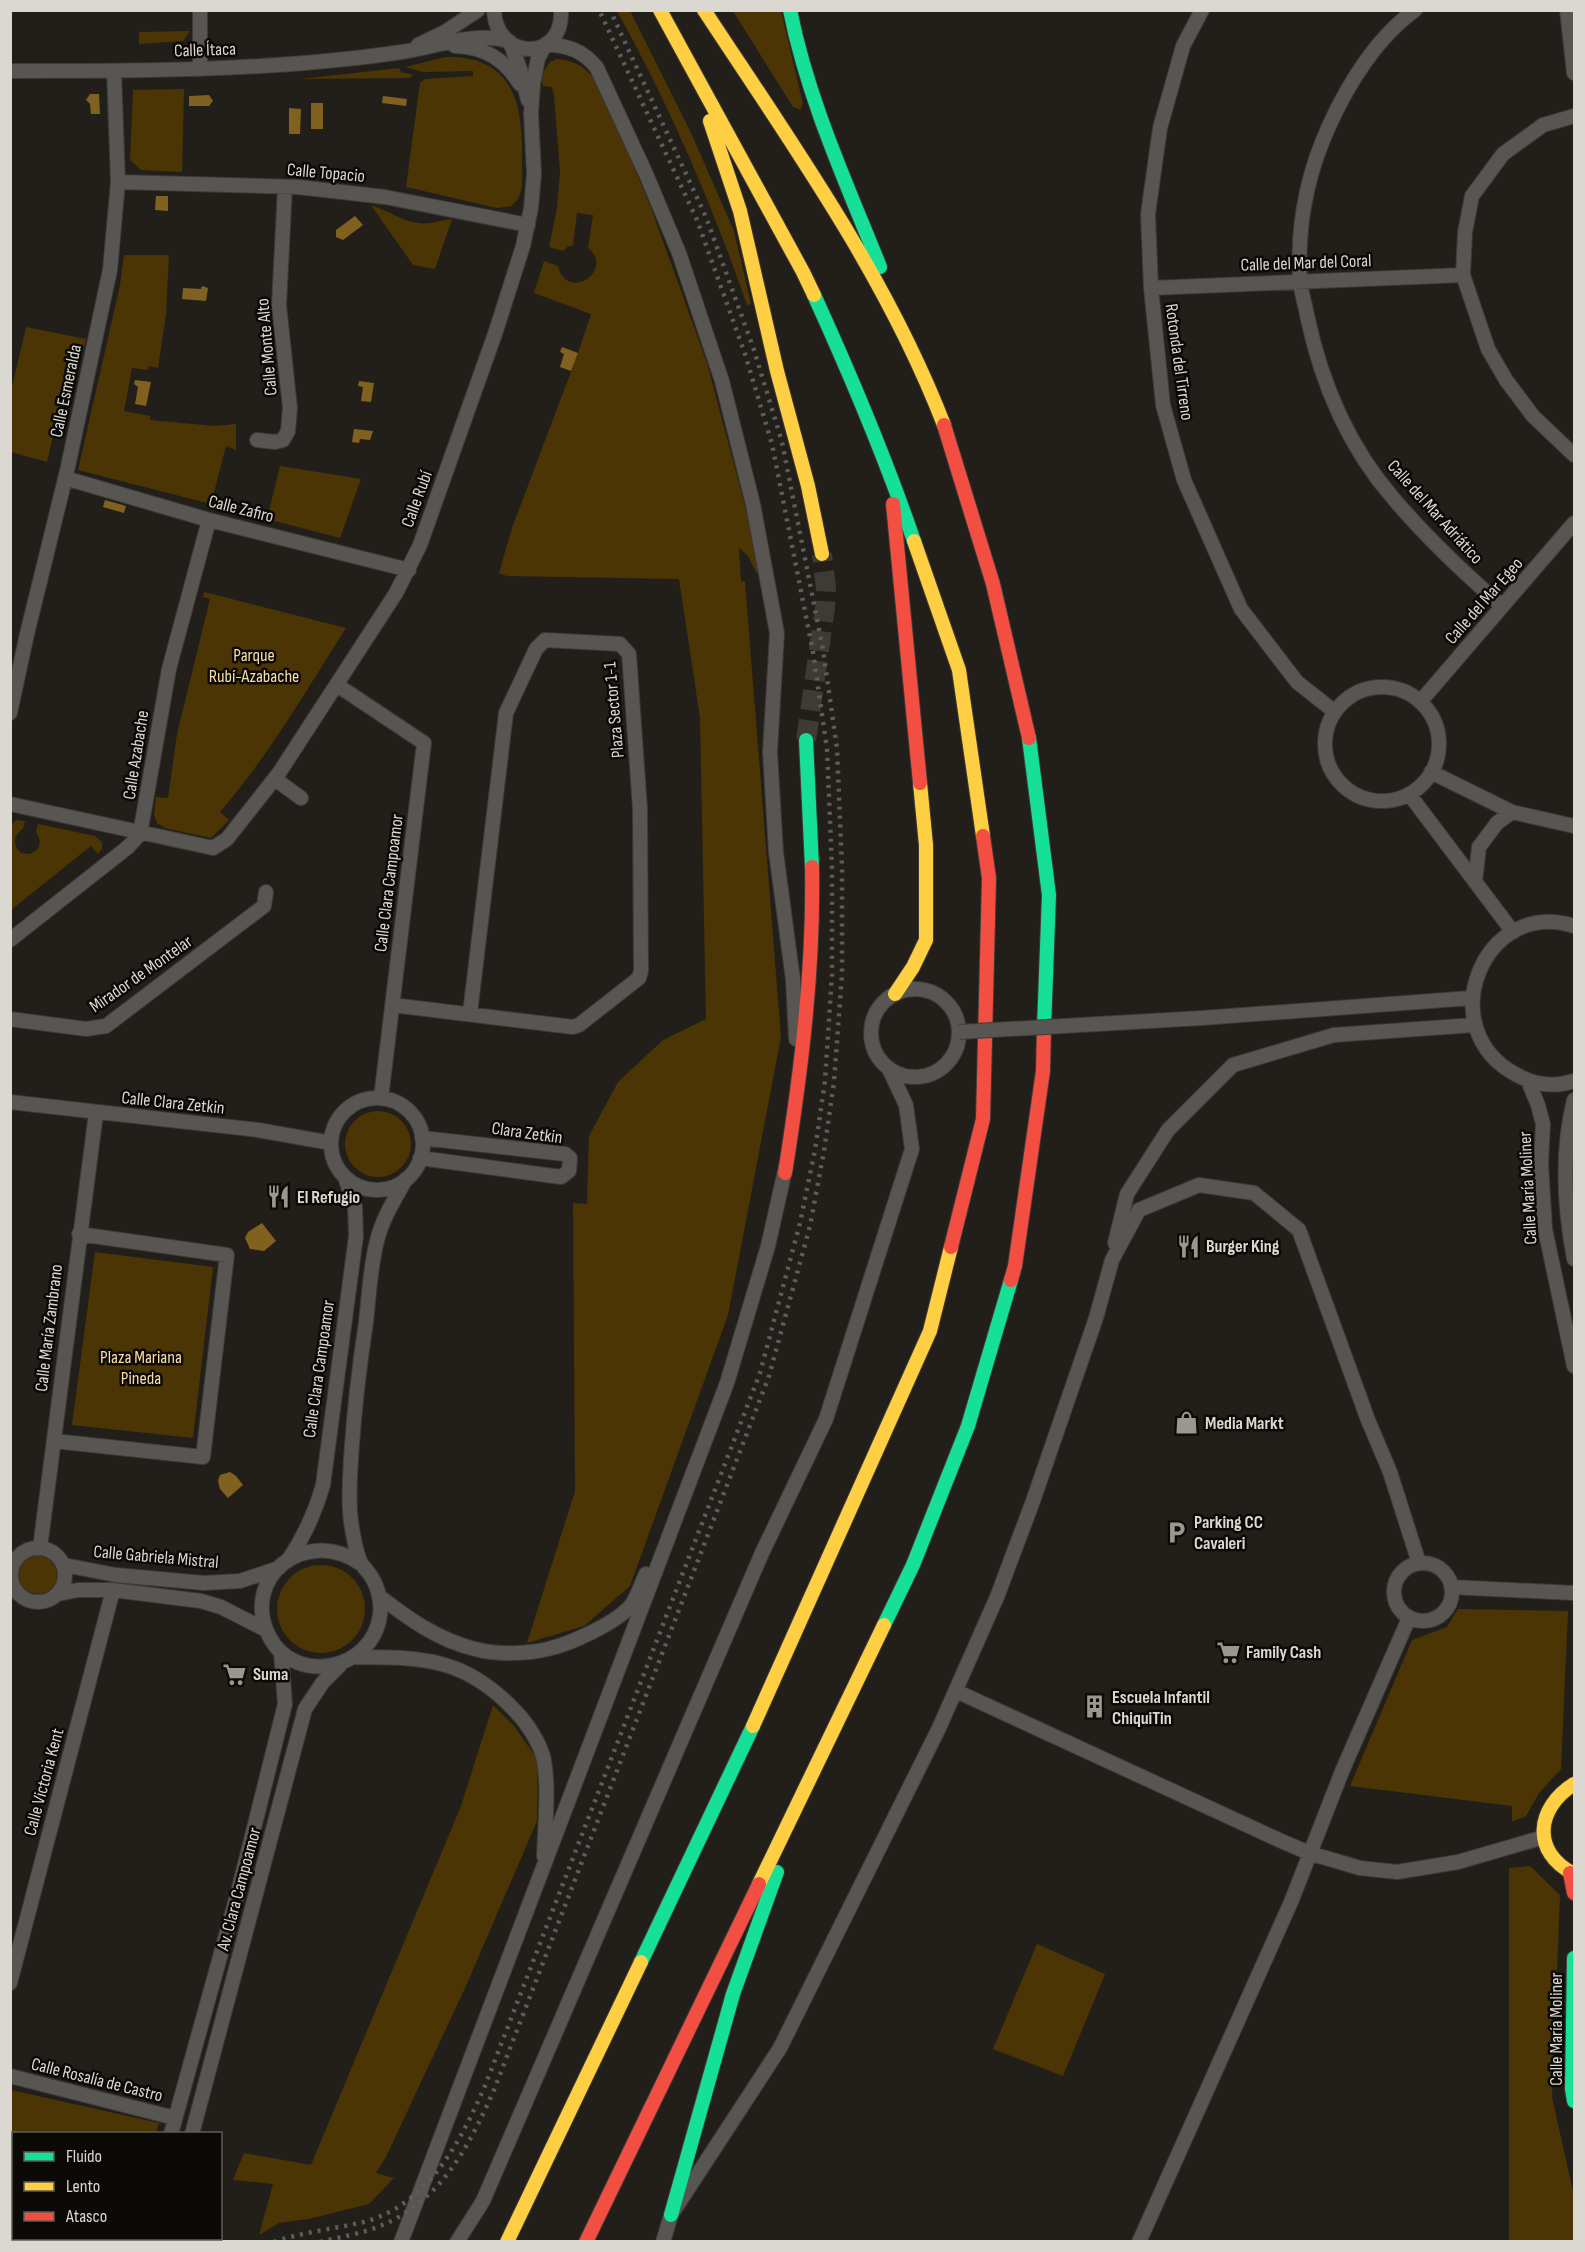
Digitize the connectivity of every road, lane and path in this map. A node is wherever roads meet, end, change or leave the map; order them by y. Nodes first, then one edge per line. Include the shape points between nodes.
1 (200, 10) edge
2 (478, 10) edge
3 (494, 10) edge
4 (561, 10) edge
5 (660, 10) edge
6 (704, 10) edge
7 (1202, 10) edge
8 (1415, 10) edge
9 (1567, 10) edge
10 (790, 12) edge
11 (510, 42) junction
12 (546, 44) junction
13 (441, 46) junction
14 (400, 53) junction
15 (200, 69) junction
16 (693, 70) junction
17 (10, 71) edge
18 (114, 71) junction
19 (1575, 72) edge
20 (527, 96) junction
21 (531, 113) junction
22 (1575, 116) edge
23 (118, 182) junction
24 (285, 187) junction
25 (528, 225) junction
26 (1463, 275) junction
27 (1300, 281) junction
28 (1151, 288) junction
29 (912, 348) junction
30 (257, 440) dead end
31 (1575, 455) edge
32 (890, 471) junction
33 (65, 478) junction
34 (209, 520) junction
35 (1575, 523) edge
36 (822, 554) tunnel mouth
37 (409, 570) junction
38 (1502, 606) junction
39 (337, 685) junction
40 (1420, 702) junction
41 (1335, 712) junction
42 (10, 713) edge
43 (806, 740) tunnel mouth
44 (1431, 772) junction
45 (275, 779) junction
46 (1409, 794) junction
47 (301, 798) dead end
48 (10, 804) edge
49 (1512, 812) junction
50 (1575, 826) edge
51 (140, 834) junction
52 (1475, 882) junction
53 (266, 892) dead end
54 (1575, 926) edge
55 (1513, 932) junction
56 (10, 940) edge
57 (895, 994) junction
58 (1471, 998) junction
59 (392, 1005) junction
60 (470, 1013) junction
61 (10, 1019) edge
62 (1474, 1025) junction
63 (959, 1032) junction
64 (888, 1069) junction
65 (1528, 1081) junction
66 (1575, 1081) edge
67 (381, 1098) junction
68 (1575, 1100) edge
69 (10, 1102) edge
70 (96, 1113) junction
71 (422, 1138) junction
72 (331, 1143) junction
73 (420, 1158) junction
74 (785, 1173) junction
75 (345, 1177) junction
76 (406, 1179) junction
77 (79, 1234) junction
78 (1575, 1259) edge
79 (1112, 1260) junction
80 (1575, 1366) edge
81 (720, 1401) junction
82 (54, 1441) junction
83 (40, 1548) junction
84 (1419, 1563) junction
85 (283, 1564) junction
86 (361, 1564) junction
87 (64, 1565) junction
88 (11, 1574) edge
89 (1451, 1587) junction
90 (113, 1590) junction
91 (1575, 1593) edge
92 (58, 1594) junction
93 (379, 1596) junction
94 (1409, 1618) junction
95 (266, 1630) junction
96 (281, 1652) junction
97 (354, 1657) junction
98 (341, 1664) junction
99 (956, 1691) junction
100 (813, 1774) junction
101 (1575, 1784) edge
102 (1544, 1837) junction
103 (1309, 1853) junction
104 (544, 1867) junction
105 (1572, 1873) edge
106 (1575, 1893) edge
107 (1575, 1958) edge
108 (10, 1983) edge
109 (1573, 2008) edge
110 (10, 2076) edge
111 (1575, 2101) edge
112 (176, 2118) junction
113 (171, 2132) edge
114 (192, 2132) edge
115 (671, 2215) junction
116 (401, 2241) edge
117 (457, 2241) edge
118 (507, 2241) edge
119 (586, 2241) edge
120 (663, 2241) edge
121 (1139, 2241) edge

1 - 15 street
2 - 14 street, Calle Ítaca via 446,32
3 - 11 street, Calle Rubí via 497,26
4 - 12 street, Calle Rubí via 557,34
5 - 16 main road
6 - 29 main road via 828,198
7 - 28 street, Rotonda del Tirreno via 1184,46 1160,128 1148,214
8 - 27 street, Calle del Mar Adriático via 1371,55 1344,93 1321,143 1307,186
9 - 19 street
10 - 29 main road via 817,109
11 - 12 street, Calle Ítaca via 533,50
11 - 13 street, Calle Ítaca via 479,37
11 - 20 street, Calle Rubí
12 - 21 street, Calle Rubí via 534,71
12 - 74 street, Calle Ítaca via 561,45 589,57 646,174 679,253 722,381 753,504 777,633 770,752 776,852 793,980 796,1052
13 - 14 street, Calle Ítaca
13 - 20 street via 465,46 488,52 507,66
14 - 15 street, Calle Ítaca
15 - 18 street, Calle Ítaca
16 - 32 main road via 802,273
16 - 36 main road via 740,211
17 - 18 street, Calle Ítaca
18 - 23 street, Calle Esmeralda
20 - 21 street, Calle Rubí
21 - 25 street, Calle Rubí via 534,174
22 - 26 street via 1543,125 1503,154 1472,196
23 - 24 street, Calle Topacio
23 - 33 street, Calle Esmeralda via 107,289
24 - 25 street, Calle Topacio via 385,197
24 - 30 street, Calle Monte Alto via 279,304 290,420 283,440
25 - 37 street, Calle Rubí via 496,331
26 - 27 street, Calle del Mar del Coral
26 - 31 street via 1488,349 1506,380 1533,416
27 - 28 street, Calle del Mar del Coral
27 - 38 street, Calle del Mar Adriático via 1315,352 1337,413 1365,460 1392,497 1460,570
28 - 41 street, Rotonda del Tirreno via 1163,405 1184,480 1241,609 1297,682
29 - 100 main road via 952,447 993,584 1028,731 1049,895 1043,1071 1015,1266 968,1426 913,1565
32 - 57 main road via 926,844 926,940
32 - 118 main road via 959,670 989,878 983,1119 930,1331 777,1677
33 - 34 street, Calle Zafiro
33 - 42 street, Calle Esmeralda
34 - 37 street, Calle Zafiro
34 - 51 street, Calle Azabache via 169,669
35 - 38 street, Calle del Mar Egeo
37 - 39 street, Calle Rubí
38 - 40 street, Calle del Mar Egeo
39 - 45 street, Calle Rubí
39 - 59 street, Calle Clara Campoamor via 424,743
40 - 41 street via 1396,689 1368,689
40 - 44 street via 1432,717 1438,735 1439,748
41 - 46 street via 1325,744 1334,776 1360,797 1376,801
43 - 74 main road via 812,897 808,996
44 - 46 street
44 - 49 street
45 - 47 street
45 - 51 street, Calle Rubí via 218,846 207,848
46 - 52 street
48 - 51 street
49 - 50 street
49 - 52 street via 1497,823 1479,847
51 - 56 street via 129,847
52 - 55 street
53 - 61 street, Mirador de Montelar via 264,906 106,1026 86,1029
54 - 55 street via 1538,923
55 - 58 street via 1492,949 1478,971
57 - 63 street via 924,990 938,995 949,1005
57 - 64 street via 876,1012 872,1024 873,1049
58 - 62 street
58 - 63 street, bridge
59 - 60 street, Plaza Sector 1-1
59 - 67 street, Calle Clara Campoamor
60 - 60 street, Plaza Sector 1-1 via 573,1027 639,978 640,809 629,654 620,644 545,640 536,649 506,713
62 - 65 street via 1485,1049 1497,1062
62 - 79 street via 1334,1035 1233,1065 1168,1130 1127,1194
63 - 64 street via 951,1059 941,1069 915,1077
64 - 117 street via 906,1105 912,1149 826,1419 762,1553 483,2201
65 - 66 street via 1547,1085
65 - 80 street, Calle María Moliner via 1543,1124 1545,1228
67 - 71 street via 409,1111
67 - 72 street via 353,1105 334,1128
68 - 78 street, Calle María Moliner via 1564,1170
69 - 70 street, Calle Clara Zetkin
70 - 72 street, Calle Clara Zetkin via 258,1130
70 - 77 street, Calle María Zambrano
71 - 73 street
71 - 73 street, Clara Zetkin via 565,1154 570,1163 569,1171 561,1177
72 - 75 street via 337,1167
73 - 76 street
74 - 81 street, Calle Ítaca via 765,1257
75 - 76 street via 369,1189 388,1188
75 - 85 street, Calle Clara Campoamor via 355,1207 356,1236 323,1485 304,1537
76 - 86 street via 377,1241 355,1402 350,1510
77 - 82 street, Calle María Zambrano
77 - 82 street via 227,1255 206,1433 203,1457
79 - 84 street via 1139,1210 1199,1185 1254,1193 1299,1230 1390,1472
79 - 99 street via 1033,1502
81 - 93 street via 632,1604 614,1620 549,1649 476,1650 419,1626
81 - 104 street
82 - 83 street, Calle María Zambrano
83 - 87 street via 54,1553
83 - 88 street via 20,1555
84 - 89 street via 1439,1567
84 - 94 street via 1401,1573 1393,1591 1395,1603
85 - 86 street via 312,1550 325,1549 338,1551
85 - 87 street, Calle Gabriela Mistral via 240,1581 204,1583 116,1575
85 - 95 street via 269,1581 264,1597
86 - 93 street
87 - 92 street via 65,1581
88 - 92 street via 15,1589 27,1600 43,1602
89 - 91 street
89 - 94 street via 1448,1607 1441,1614 1429,1621
90 - 92 street, Calle Gabriela Mistral
90 - 95 street, Calle Gabriela Mistral via 221,1606
90 - 108 street, Calle Victoria Kent
93 - 97 street via 376,1631
94 - 103 street
95 - 96 street
96 - 98 street via 309,1666
96 - 112 street, Av. Clara Campoamor via 285,1704
97 - 98 street
97 - 104 street via 409,1657 459,1669 486,1684 527,1723 544,1758
98 - 114 street, Av. Clara Campoamor via 305,1709
99 - 103 street
99 - 115 street via 780,2048
100 - 115 main road via 733,1994
100 - 119 main road
101 - 102 main road via 1555,1797 1547,1809
102 - 103 street via 1458,1862 1397,1872 1360,1868
102 - 105 main road via 1557,1864
103 - 121 street via 1291,1902
104 - 116 street
105 - 106 main road
107 - 109 main road, Calle María Moliner
109 - 111 main road, Calle María Moliner
110 - 112 street, Calle Rosalía de Castro
112 - 113 street, Av. Clara Campoamor
115 - 120 street

